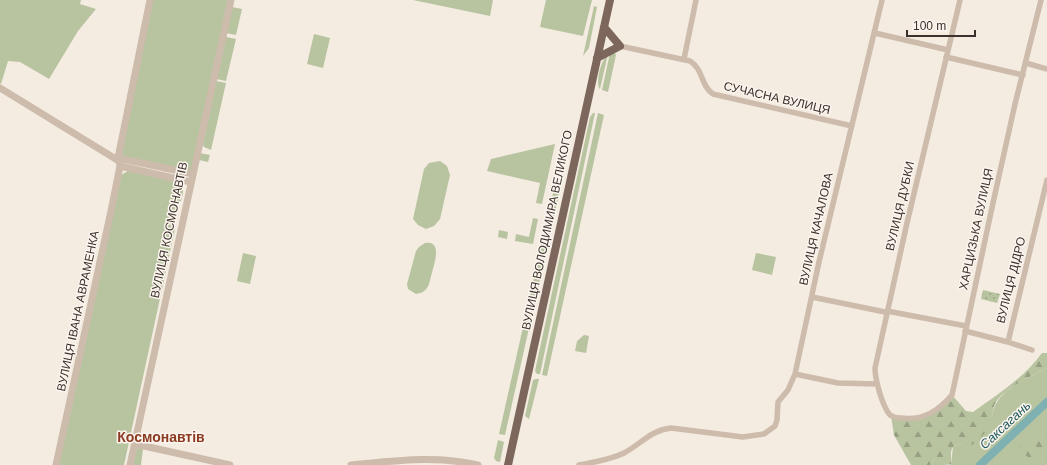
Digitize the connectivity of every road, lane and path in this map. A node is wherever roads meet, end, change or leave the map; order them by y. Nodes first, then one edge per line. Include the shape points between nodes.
1 (150, 0) edge
2 (231, 0) edge
3 (610, 0) edge
4 (696, 0) edge
5 (882, 0) edge
6 (960, 0) edge
7 (1041, 0) edge
8 (604, 27) junction
9 (875, 33) junction
10 (620, 46) junction
11 (948, 50) junction
12 (946, 57) junction
13 (597, 58) junction
14 (684, 59) junction
15 (1026, 63) junction
16 (1047, 68) edge
17 (1023, 75) junction
18 (0, 88) edge
19 (852, 126) junction
20 (119, 162) junction
21 (192, 178) junction
22 (1047, 180) edge
23 (812, 297) junction
24 (887, 311) junction
25 (965, 329) junction
26 (1008, 342) junction
27 (1032, 350) dead end
28 (795, 374) junction
29 (877, 384) junction
30 (890, 416) joint
31 (135, 444) junction
32 (56, 465) edge
33 (130, 465) edge
34 (230, 465) edge
35 (351, 465) edge
36 (478, 465) edge
37 (508, 465) edge
38 (579, 465) edge

1 - 20 street, ВУЛИЦЯ ІВАНА АВРАМЕНКА
2 - 21 street, ВУЛИЦЯ КОСМОНАВТІВ
3 - 8 main road, ВУЛИЦЯ ВОЛОДИМИРА ВЕЛИКОГО
4 - 14 street
5 - 9 street, ВУЛИЦЯ КАЧАЛОВА
6 - 11 street, ВУЛИЦЯ ДУБКИ
7 - 15 street, ХАРЦИЗЬКА ВУЛИЦЯ
8 - 10 main road
8 - 13 main road, ВУЛИЦЯ ВОЛОДИМИРА ВЕЛИКОГО
9 - 11 street
9 - 19 street, ВУЛИЦЯ КАЧАЛОВА
10 - 13 main road
10 - 14 street, СУЧАСНА ВУЛИЦЯ
11 - 12 street, ВУЛИЦЯ ДУБКИ
12 - 17 street
12 - 24 street, ВУЛИЦЯ ДУБКИ
13 - 37 main road, ВУЛИЦЯ ВОЛОДИМИРА ВЕЛИКОГО
14 - 19 street, СУЧАСНА ВУЛИЦЯ via 699,68 705,86 713,94
15 - 16 street
15 - 17 street, ХАРЦИЗЬКА ВУЛИЦЯ
17 - 25 street, ХАРЦИЗЬКА ВУЛИЦЯ
18 - 20 street
19 - 23 street, ВУЛИЦЯ КАЧАЛОВА
20 - 21 street
20 - 32 street, ВУЛИЦЯ ІВАНА АВРАМЕНКА
21 - 31 street, ВУЛИЦЯ КОСМОНАВТІВ
22 - 26 street, ВУЛИЦЯ ДІДРО
23 - 24 street, ВУЛИЦЯ ДІДРО
23 - 28 street, ВУЛИЦЯ КАЧАЛОВА
24 - 25 street, ВУЛИЦЯ ДІДРО
24 - 29 street, ВУЛИЦЯ ДУБКИ via 876,368
25 - 26 street, ВУЛИЦЯ ДІДРО
25 - 30 street, ХАРЦИЗЬКА ВУЛИЦЯ via 952,395 946,402 936,411 920,418
26 - 27 street
28 - 29 street via 838,384
28 - 38 street, ВУЛИЦЯ КАЧАЛОВА via 788,390 778,402 775,426 764,434 743,437 664,429 656,431 621,455
29 - 30 street, ВУЛИЦЯ ДУБКИ
31 - 33 street, ВУЛИЦЯ КОСМОНАВТІВ
31 - 34 street
35 - 36 street via 438,459

